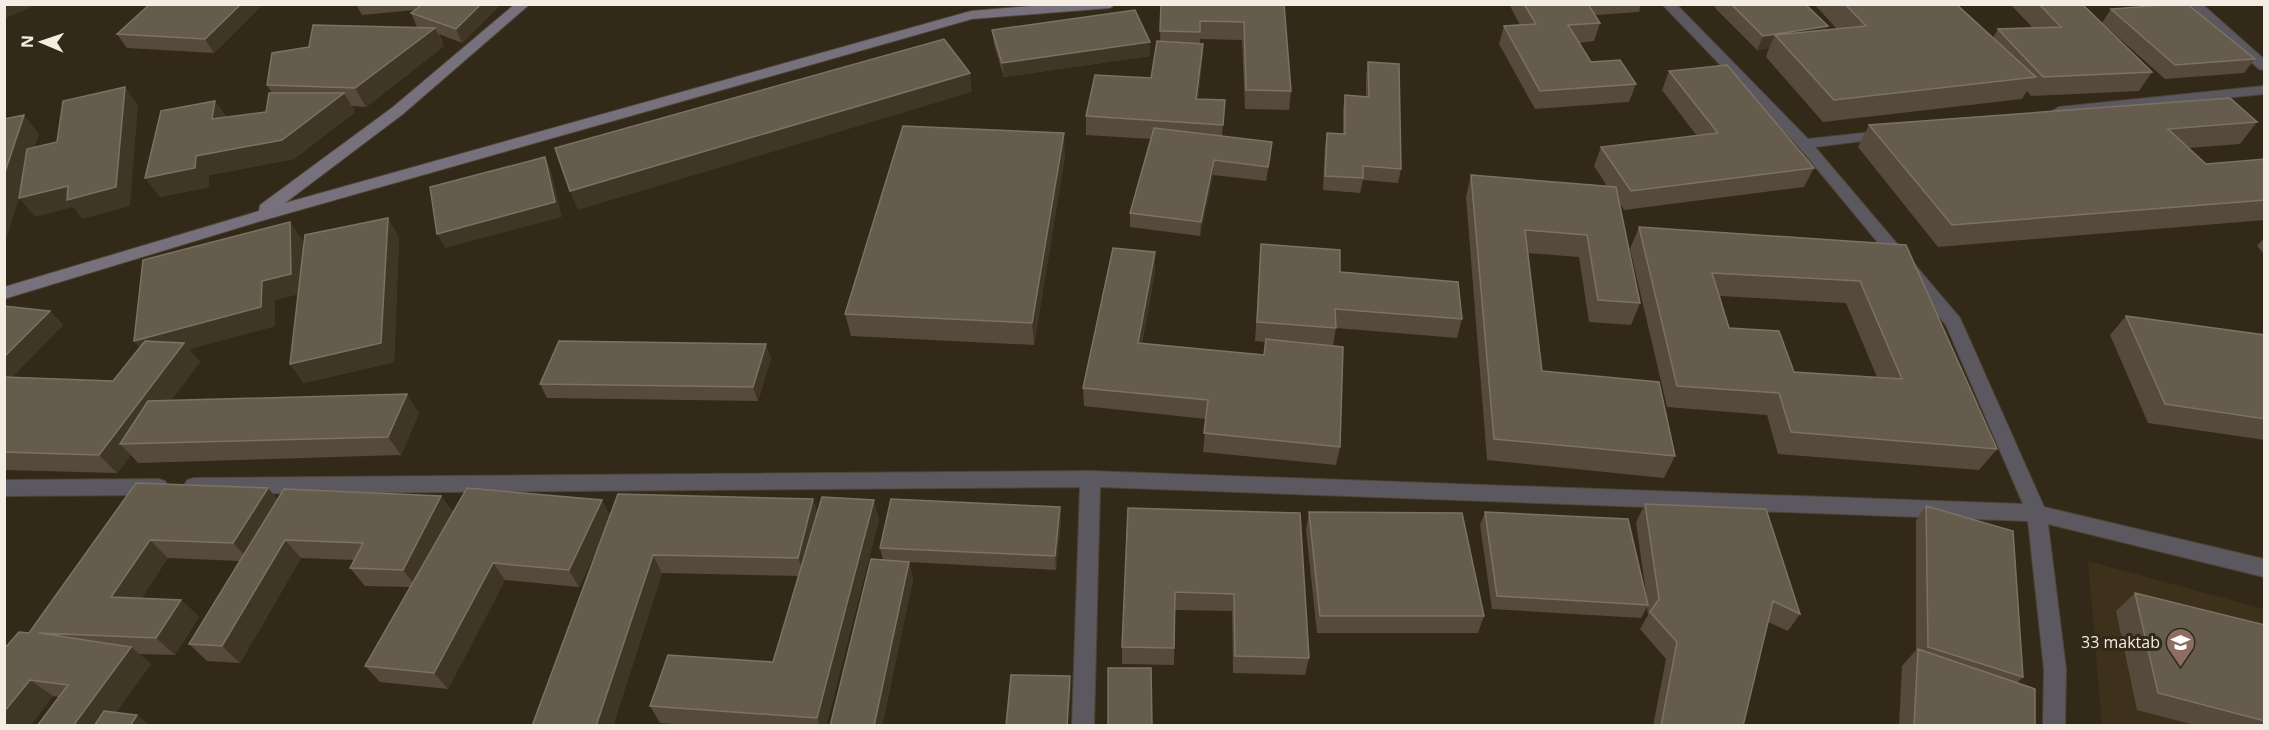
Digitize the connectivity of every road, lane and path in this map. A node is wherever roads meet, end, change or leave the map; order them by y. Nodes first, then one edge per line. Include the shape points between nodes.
1 (524, 4) edge
2 (1110, 4) edge
3 (1668, 4) edge
4 (2193, 4) edge
5 (2265, 66) edge
6 (2265, 90) edge
7 (2047, 113) edge
8 (1897, 132) edge
9 (1804, 144) junction
10 (255, 217) junction
11 (4, 293) edge
12 (1090, 479) junction
13 (4, 488) edge
14 (2037, 513) junction
15 (2265, 568) edge
16 (1083, 726) edge
17 (2054, 726) edge

1 - 10 main road via 469,54
2 - 10 main road via 971,15
3 - 9 street
4 - 5 street
6 - 7 street
8 - 9 street
9 - 14 street via 1954,322
10 - 11 main road
12 - 13 street
12 - 14 street
12 - 16 street
14 - 15 street
14 - 17 street via 2055,669

